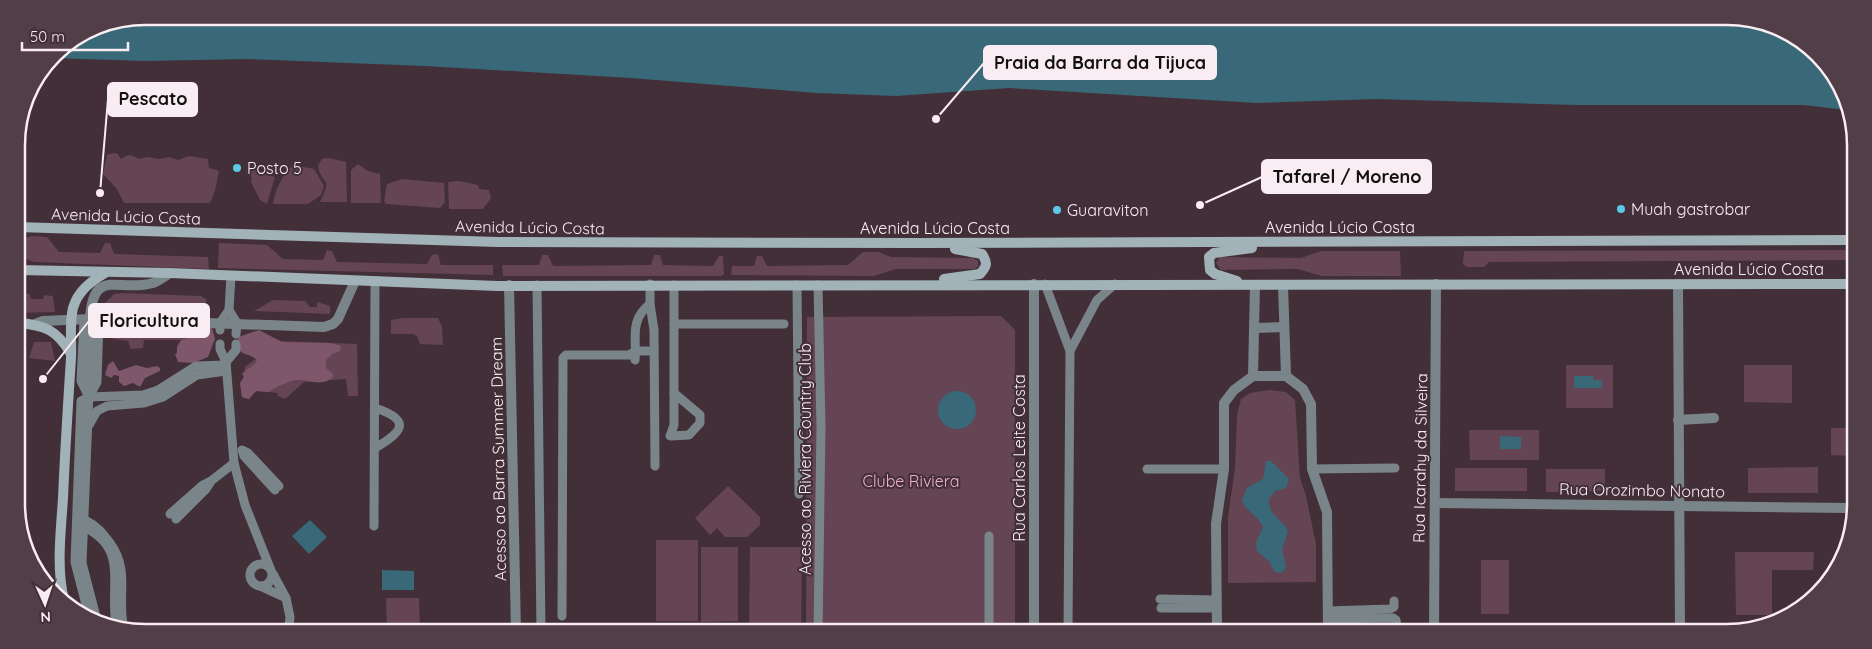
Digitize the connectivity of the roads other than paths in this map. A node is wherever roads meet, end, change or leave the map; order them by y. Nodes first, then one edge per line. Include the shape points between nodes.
1 (25, 227) edge
2 (1847, 240) edge
3 (1298, 242) junction
4 (918, 244) junction
5 (25, 270) edge
6 (105, 273) junction
7 (170, 273) junction
8 (231, 276) junction
9 (355, 281) junction
10 (375, 282) junction
11 (650, 284) junction
12 (906, 284) junction
13 (1034, 284) junction
14 (1045, 284) junction
15 (1115, 284) junction
16 (1436, 284) junction
17 (1678, 284) junction
18 (1847, 284) edge
19 (509, 285) junction
20 (537, 285) junction
21 (674, 285) junction
22 (798, 285) junction
23 (818, 285) junction
24 (1251, 285) junction
25 (1283, 285) junction
26 (650, 304) junction
27 (229, 310) junction
28 (71, 320) junction
29 (91, 320) junction
30 (25, 323) edge
31 (237, 323) junction
32 (35, 324) junction
33 (674, 324) junction
34 (784, 324) dead end
35 (220, 326) junction
36 (1284, 327) junction
37 (1255, 328) junction
38 (236, 334) dead end
39 (220, 344) dead end
40 (236, 344) dead end
41 (654, 351) junction
42 (1070, 351) junction
43 (72, 355) junction
44 (636, 356) junction
45 (226, 366) junction
46 (1253, 376) junction
47 (1286, 376) junction
48 (674, 393) junction
49 (89, 398) junction
50 (375, 408) junction
51 (1714, 418) dead end
52 (1678, 420) junction
53 (88, 427) junction
54 (231, 437) junction
55 (375, 448) junction
56 (234, 463) junction
57 (656, 466) dead end
58 (1395, 468) dead end
59 (1147, 469) dead end
60 (1224, 469) junction
61 (1312, 470) junction
62 (277, 488) dead end
63 (800, 494) dead end
64 (1435, 503) junction
65 (1679, 506) junction
66 (1847, 508) edge
67 (173, 516) dead end
68 (84, 523) junction
69 (374, 526) dead end
70 (989, 536) dead end
71 (262, 543) junction
72 (253, 568) junction
73 (271, 571) junction
74 (62, 579) edge
75 (262, 587) junction
76 (286, 598) junction
77 (1394, 601) dead end
78 (1160, 603) dead end
79 (1217, 604) junction
80 (87, 609) edge
81 (95, 613) edge
82 (1328, 615) junction
83 (562, 616) dead end
84 (117, 621) edge
85 (124, 622) edge
86 (288, 624) edge
87 (516, 624) edge
88 (541, 624) edge
89 (818, 624) edge
90 (989, 624) edge
91 (1034, 624) edge
92 (1068, 624) edge
93 (1217, 624) edge
94 (1328, 624) edge
95 (1396, 624) edge
96 (1434, 624) edge
97 (1680, 624) edge

1 - 4 main road, Avenida Lúcio Costa via 498,242
2 - 3 main road, Avenida Lúcio Costa
3 - 4 main road, Avenida Lúcio Costa
3 - 24 main road via 1214,253 1209,257 1210,270
4 - 12 main road via 982,254 986,267 980,274
5 - 6 main road, Avenida Lúcio Costa
6 - 7 main road, Avenida Lúcio Costa
6 - 28 main road via 80,292
7 - 8 main road, Avenida Lúcio Costa
7 - 29 street via 153,283 102,288 93,295
8 - 9 main road, Avenida Lúcio Costa
8 - 27 lane
9 - 10 main road, Avenida Lúcio Costa
9 - 31 street via 338,320 329,326
10 - 19 main road, Avenida Lúcio Costa
10 - 50 lane
11 - 20 main road, Avenida Lúcio Costa
11 - 21 main road, Avenida Lúcio Costa
11 - 26 lane
12 - 13 main road, Avenida Lúcio Costa
12 - 23 main road, Avenida Lúcio Costa
13 - 14 main road, Avenida Lúcio Costa
13 - 91 street, Rua Carlos Leite Costa
14 - 15 main road, Avenida Lúcio Costa
14 - 42 lane
15 - 24 main road, Avenida Lúcio Costa
15 - 42 lane via 1097,300
16 - 17 main road, Avenida Lúcio Costa
16 - 25 main road, Avenida Lúcio Costa
16 - 64 street, Rua Icarahy da Silveira
17 - 18 main road, Avenida Lúcio Costa
17 - 52 street
19 - 20 main road, Avenida Lúcio Costa
19 - 87 street, Acesso ao Barra Summer Dream
20 - 88 lane
21 - 22 main road, Avenida Lúcio Costa
21 - 33 lane
22 - 23 main road, Avenida Lúcio Costa
22 - 63 lane
23 - 89 lane, Acesso ao Riviera Country Club via 821,427
24 - 25 main road, Avenida Lúcio Costa
24 - 37 street
25 - 36 street
26 - 41 lane
26 - 44 lane via 634,331
27 - 31 lane
27 - 35 lane
28 - 29 street
28 - 32 street
28 - 43 main road
29 - 35 street
29 - 49 lane via 82,381
29 - 49 lane via 97,382
30 - 32 main road
31 - 35 street
31 - 38 lane
32 - 43 main road via 60,336
33 - 34 lane
33 - 48 lane
36 - 37 street
36 - 47 street
37 - 46 street
39 - 45 lane
40 - 45 lane
41 - 44 lane
41 - 57 lane
42 - 92 lane
43 - 74 main road via 61,532
44 - 83 lane via 566,354 563,358
45 - 49 lane via 196,366 158,390 143,395
45 - 53 lane via 197,375 163,397 144,403 107,406 97,411
45 - 54 lane
46 - 47 street
46 - 60 street via 1234,390 1224,403
47 - 61 street via 1303,389 1311,404
48 - 48 lane via 674,425 670,436 689,435 700,423 700,415
49 - 53 lane
49 - 80 lane via 81,401 76,562
50 - 55 lane
50 - 55 lane via 397,418 399,428 395,436
51 - 52 street
52 - 65 street
53 - 68 lane
54 - 56 lane
54 - 62 lane
55 - 69 lane
56 - 67 lane
56 - 71 lane via 245,505
58 - 61 lane
59 - 60 lane
60 - 79 street via 1216,524
61 - 82 street via 1327,512
64 - 65 street, Rua Orozimbo Nonato
64 - 96 street, Rua Icarahy da Silveira
65 - 66 street, Rua Orozimbo Nonato
65 - 97 street
68 - 81 lane via 82,563
68 - 84 lane via 96,533 112,556 116,572
68 - 85 lane via 98,527 118,554
70 - 90 lane
71 - 72 lane
71 - 73 lane
72 - 73 lane via 260,564
72 - 75 lane via 251,578 255,585
73 - 75 lane via 269,584
73 - 76 lane
75 - 76 lane
76 - 86 lane
77 - 82 lane via 1394,607 1390,609
78 - 79 lane
79 - 93 street
82 - 94 street
82 - 95 lane via 1393,618

